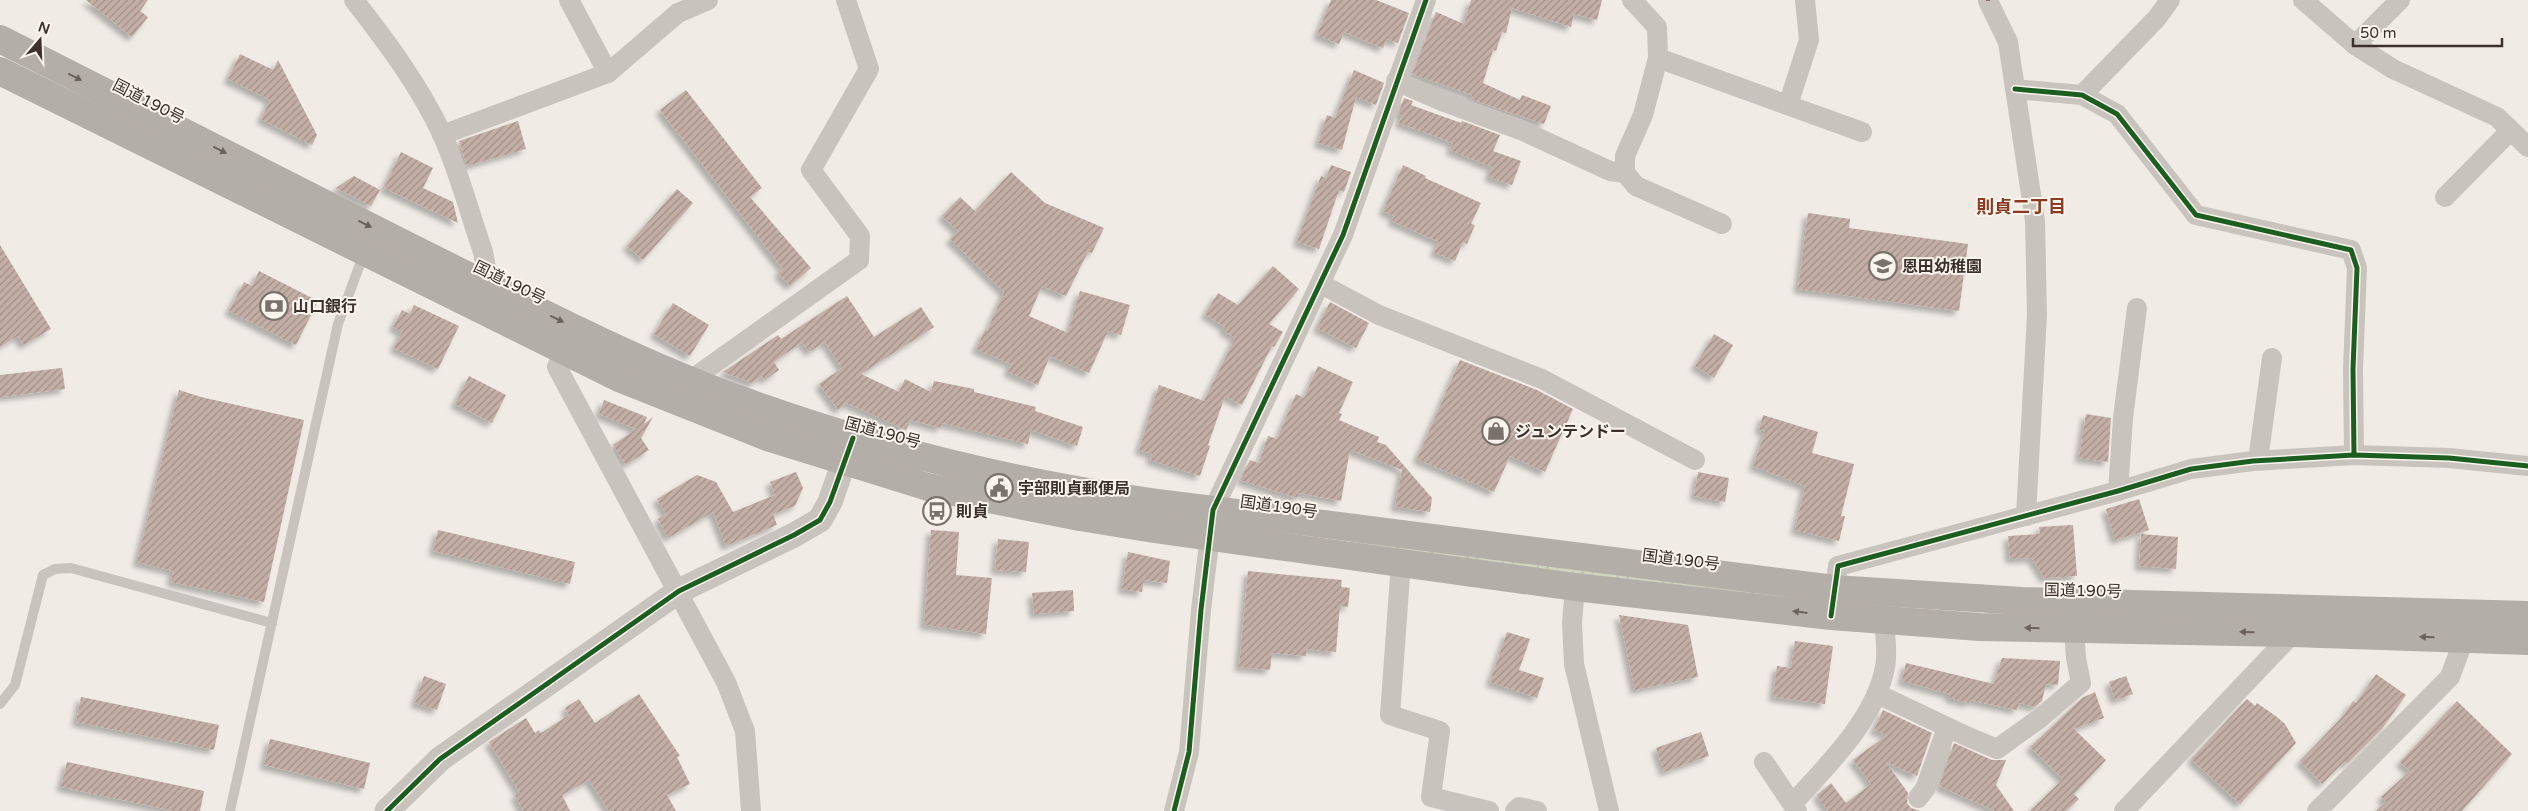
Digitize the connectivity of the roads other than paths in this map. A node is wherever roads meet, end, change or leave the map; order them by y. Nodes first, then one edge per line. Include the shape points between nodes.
1 (354, 0) edge
2 (569, 0) edge
3 (708, 0) edge
4 (846, 0) edge
5 (1426, 0) edge
6 (1632, 0) edge
7 (1805, 0) edge
8 (1988, 0) edge
9 (2170, 0) edge
10 (2303, 0) edge
11 (2400, 0) edge
12 (0, 39) edge
13 (2355, 45) junction
14 (1658, 58) junction
15 (0, 70) edge
16 (608, 73) junction
17 (1396, 81) junction
18 (2015, 89) junction
19 (2082, 95) junction
20 (1788, 105) junction
21 (2510, 131) junction
22 (1862, 132) dead end
23 (442, 135) junction
24 (2528, 147) edge
25 (1625, 174) junction
26 (2445, 197) dead end
27 (1722, 224) dead end
28 (365, 250) junction
29 (1321, 284) junction
30 (478, 295) junction
31 (2137, 308) dead end
32 (562, 352) junction
33 (2272, 358) dead end
34 (691, 380) junction
35 (848, 450) junction
36 (2354, 455) junction
37 (1695, 460) dead end
38 (2258, 460) junction
39 (2528, 466) edge
40 (2118, 491) junction
41 (2026, 516) junction
42 (1212, 523) junction
43 (1401, 562) junction
44 (1575, 587) junction
45 (679, 590) junction
46 (1833, 602) junction
47 (2528, 615) edge
48 (1884, 620) junction
49 (272, 623) junction
50 (2074, 629) junction
51 (2293, 633) junction
52 (2464, 638) junction
53 (2528, 641) edge
54 (1879, 692) junction
55 (0, 704) edge
56 (1947, 728) junction
57 (1764, 762) dead end
58 (1918, 798) dead end
59 (1795, 807) edge
60 (230, 811) edge
61 (387, 811) edge
62 (751, 811) edge
63 (1174, 811) edge
64 (1489, 811) edge
65 (1515, 811) edge
66 (1537, 811) edge
67 (1609, 811) edge
68 (2124, 811) edge
69 (2317, 811) edge

1 - 23 street via 383,37
2 - 16 street
3 - 16 street via 678,12
4 - 34 street via 869,69 811,170 860,236 859,260
5 - 17 street
6 - 14 street via 1657,27
7 - 20 street via 1808,40
8 - 18 street via 2008,42
9 - 19 street via 2157,18
10 - 13 street
11 - 13 street
12 -> 30 highway, 国道190号
13 - 21 street via 2393,68 2497,117
14 - 20 street
14 - 25 street via 1643,115 1626,156
15 - 28 highway, 国道190号
16 - 23 street
17 - 25 street via 1521,130 1610,171
17 - 29 street via 1343,235
18 - 19 street
18 - 41 street via 2035,221 2037,315
19 - 36 street via 2117,114 2196,215 2351,250 2357,268
20 - 22 street
21 - 24 street
21 - 26 street
23 - 30 street via 483,252 486,267
25 - 27 street via 1636,186
28 - 30 highway, 国道190号
28 - 49 lane via 338,324
29 - 37 street via 1379,316 1542,379
29 - 42 street
30 - 32 highway, 国道190号
30 -> 34 highway, 国道190号
31 - 40 street via 2123,418
32 - 35 highway, 国道190号 via 698,411 770,438
32 - 45 street via 557,367
33 - 38 street
34 - 35 highway, 国道190号
35 - 42 highway, 国道190号 via 921,456
35 - 45 street via 830,502 820,520
36 - 38 street
36 - 39 street via 2449,458
38 - 40 street via 2191,468
40 - 41 street
41 - 46 street via 1838,566
42 - 43 highway, 国道190号
42 - 46 highway, 国道190号
42 - 63 street via 1189,752
43 - 44 highway, 国道190号
43 - 64 street via 1390,715 1440,730 1431,797
46 -> 44 highway, 国道190号
44 - 67 street via 1572,623 1574,664
45 - 61 street via 440,758
45 - 62 street via 726,682 745,731
46 - 47 highway, 国道190号 via 2022,601
46 - 48 highway, 国道190号
50 -> 48 highway, 国道190号
48 - 54 street via 1886,665
49 - 55 lane via 121,580 71,568 54,569 43,575 15,685
49 - 60 lane
51 -> 50 highway, 国道190号
50 - 56 street via 2081,683 2039,719 1997,749
52 -> 51 highway, 国道190号
51 - 68 street
52 - 53 highway, 国道190号
52 - 69 street via 2450,677
54 - 56 street
54 - 59 street via 1848,740
56 - 58 street via 1925,789
57 - 59 street
65 - 66 street via 1519,807

